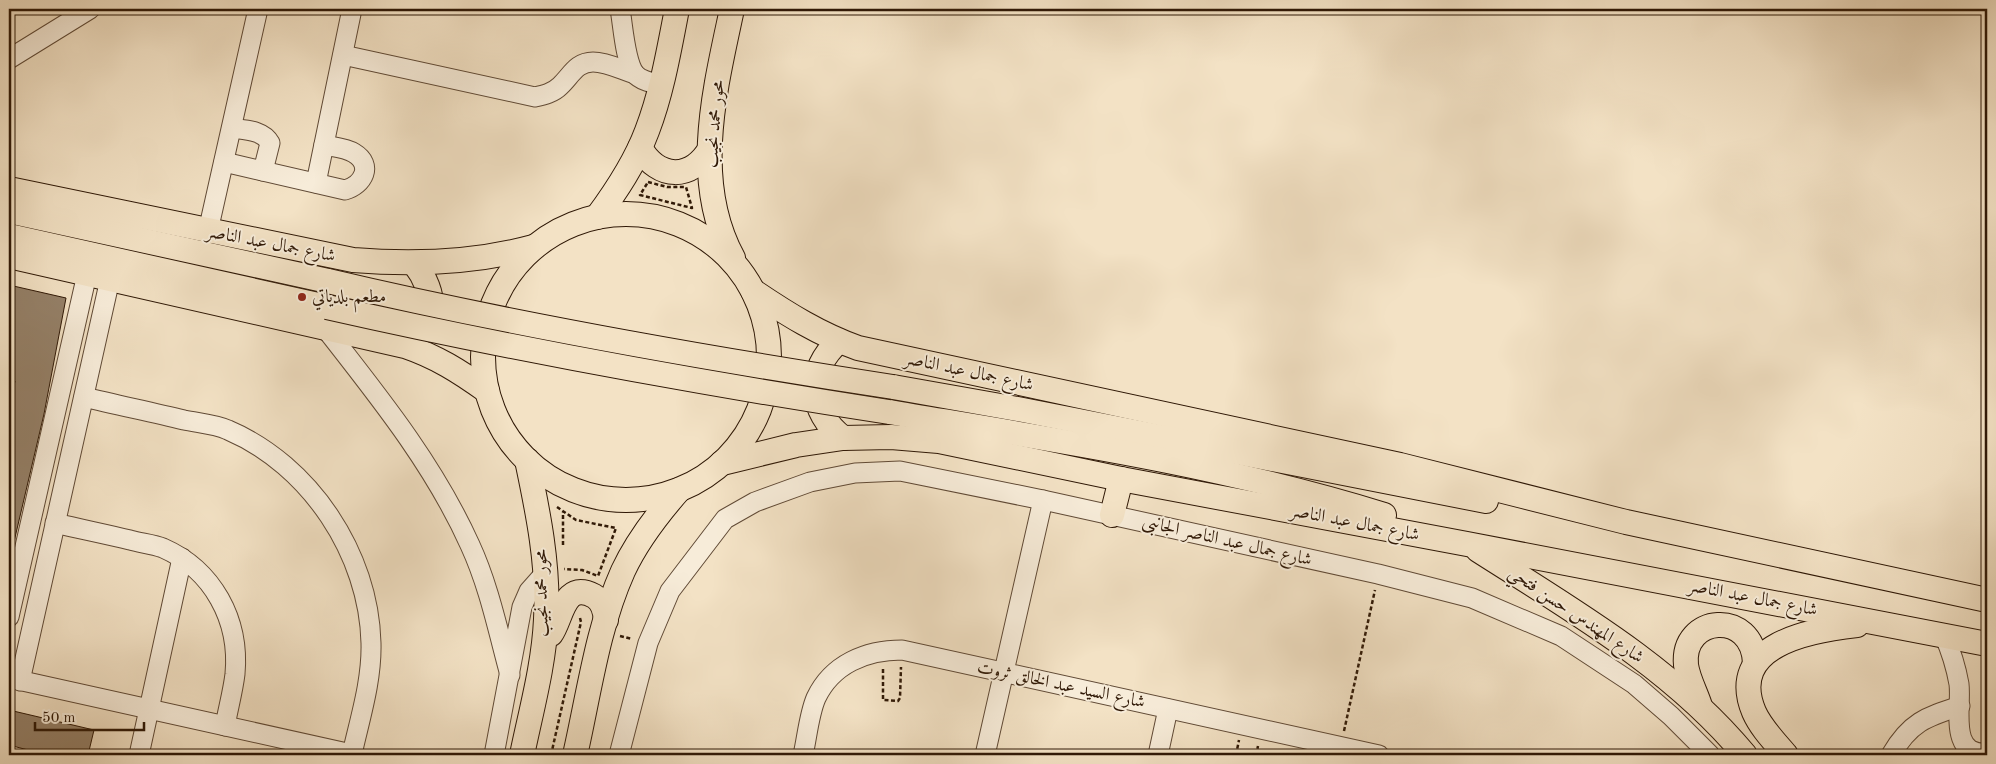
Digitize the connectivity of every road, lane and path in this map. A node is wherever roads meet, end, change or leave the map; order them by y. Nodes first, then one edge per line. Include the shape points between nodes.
1 (90, 9) edge
2 (258, 9) edge
3 (352, 9) edge
4 (620, 9) edge
5 (677, 9) edge
6 (732, 9) edge
7 (343, 55) junction
8 (9, 59) edge
9 (635, 74) junction
10 (661, 85) junction
11 (232, 128) junction
12 (324, 145) junction
13 (640, 148) junction
14 (710, 149) junction
15 (224, 162) junction
16 (264, 171) junction
17 (648, 182) joint
18 (316, 183) junction
19 (9, 189) edge
20 (9, 211) edge
21 (597, 217) junction
22 (208, 231) junction
23 (9, 236) edge
24 (535, 246) junction
25 (9, 256) edge
26 (414, 263) junction
27 (737, 266) junction
28 (87, 274) junction
29 (110, 279) junction
30 (753, 290) junction
31 (326, 317) junction
32 (839, 341) junction
33 (418, 351) junction
34 (487, 391) junction
35 (84, 397) junction
36 (843, 438) junction
37 (527, 460) junction
38 (722, 463) junction
39 (1121, 479) junction
40 (679, 490) junction
41 (1042, 500) junction
42 (1112, 515) junction
43 (1626, 522) junction
44 (55, 523) junction
45 (1467, 544) junction
46 (563, 550) dead end
47 (182, 558) junction
48 (554, 566) junction
49 (1378, 574) junction
50 (1987, 600) edge
51 (577, 614) dead end
52 (9, 617) edge
53 (606, 620) junction
54 (1891, 625) junction
55 (1944, 635) junction
56 (544, 642) junction
57 (1987, 644) edge
58 (883, 650) junction
59 (902, 650) junction
60 (1755, 662) junction
61 (1004, 673) junction
62 (510, 675) junction
63 (14, 680) edge
64 (1960, 706) junction
65 (149, 709) junction
66 (1168, 709) junction
67 (1702, 710) junction
68 (225, 726) junction
69 (1336, 749) edge
70 (1965, 751) edge
71 (1987, 752) edge
72 (139, 755) edge
73 (354, 755) edge
74 (494, 755) edge
75 (522, 755) edge
76 (551, 755) edge
77 (575, 755) edge
78 (619, 755) edge
79 (803, 755) edge
80 (985, 755) edge
81 (1158, 755) edge
82 (1379, 755) edge
83 (1710, 755) edge
84 (1745, 755) edge
85 (1786, 755) edge
86 (1891, 755) edge

1 - 8 street
2 - 11 street
3 - 7 street
4 - 9 street
5 - 10 main road
6 - 14 main road, محور محمد نجيب via 720,67
7 - 9 street via 535,97 558,88 574,69 583,64 594,62
7 - 12 street
9 - 10 street
10 - 13 main road
11 - 15 street
11 - 16 street via 262,134 268,140
12 - 18 street
12 - 18 street via 352,151 364,164 364,173 361,182 345,190
13 - 14 main road via 646,159 668,172 693,168
13 - 21 main road via 628,172
14 - 27 main road, محور محمد نجيب via 710,179 716,212 724,240
15 - 16 street
15 - 22 street
16 - 18 street
17 - 17 path via 686,187 692,208 640,195
19 - 22 main road, شارع جمال عبد الناصر
20 - 43 main road, bridge via 596,338 1023,410 1475,500
21 - 24 main road via 564,228
21 - 27 main road via 642,215 677,224 704,237
22 - 26 main road, شارع جمال عبد الناصر via 353,260
23 - 31 main road
24 - 26 main road, شارع جمال عبد الناصر via 475,259
24 - 34 main road via 505,281 489,315 483,345
25 - 28 main road
26 - 33 main road via 427,283 432,306 429,330
27 - 30 main road
28 - 29 main road
28 - 52 street
29 - 31 main road
29 - 35 street
30 - 32 main road, شارع جمال عبد الناصر via 803,324
30 - 38 main road via 768,335 768,382 752,427
31 - 33 main road
31 - 45 main road, bridge via 1048,439 1280,486 1397,519
31 - 62 street via 445,493 486,587
32 - 36 main road via 820,366 816,391 822,415
32 - 43 main road, شارع جمال عبد الناصر via 867,350 1400,465
33 - 34 main road via 453,367
34 - 37 main road via 509,440
35 - 44 street
35 - 73 street via 227,430 284,465 329,516 346,544 359,576 371,642 370,675
36 - 38 main road, شارع جمال عبد الناصر via 796,445
36 - 39 main road, شارع جمال عبد الناصر via 939,441
37 - 40 main road via 548,477 599,497 626,500
37 - 48 main road, محور محمد نجيب via 539,520
38 - 40 main road
39 - 42 main road
39 - 45 main road, شارع جمال عبد الناصر
40 - 53 main road via 635,548
41 - 42 street, شارع جمال عبد الناصر الجانبى
41 - 61 street
41 - 78 street, شارع جمال عبد الناصر الجانبى via 900,471 846,474 810,482 755,502 726,519 670,591 648,643
42 - 49 street, شارع جمال عبد الناصر الجانبى
43 - 50 main road, شارع جمال عبد الناصر
44 - 47 street via 161,547
44 - 63 street
45 - 54 main road, شارع جمال عبد الناصر
45 - 67 main road, شارع المهندس حسن فتحي via 1610,634
46 - 48 path via 563,512 576,520 616,528 598,576
47 - 65 street
47 - 68 street via 204,576 220,597 231,621 236,647 235,674
48 - 56 main road, محور محمد نجيب
48 - 62 street via 529,591 522,607
49 - 69 path
49 - 83 street, شارع جمال عبد الناصر الجانبى via 1472,598 1561,636 1634,684
51 - 76 path via 581,622
53 - 56 main road via 605,609 598,598 578,594 561,606 554,630
53 - 77 main road
54 - 55 main road, شارع جمال عبد الناصر
54 - 60 main road via 1839,627 1802,635 1773,647
55 - 57 main road, شارع جمال عبد الناصر
55 - 64 street via 1956,668
56 - 75 main road, محور محمد نجيب
58 - 59 street, شارع السيد عبد الخالق ثروت
58 - 59 path via 882,699 898,701
58 - 79 street, شارع السيد عبد الخالق ثروت via 850,662 824,684 815,700
59 - 61 street, شارع السيد عبد الخالق ثروت
60 - 67 main road via 1749,640 1737,629 1722,624 1699,632 1686,655 1686,666
60 - 85 main road via 1750,691 1754,711
61 - 66 street, شارع السيد عبد الخالق ثروت
61 - 80 street
62 - 74 street
63 - 65 street
64 - 70 street via 1959,732
64 - 86 street via 1927,716 1902,736
65 - 68 street
65 - 72 street
66 - 69 street, شارع السيد عبد الخالق ثروت
66 - 81 street
67 - 84 main road, شارع المهندس حسن فتحي
68 - 73 street
69 - 82 street, شارع السيد عبد الخالق ثروت
70 - 71 street

